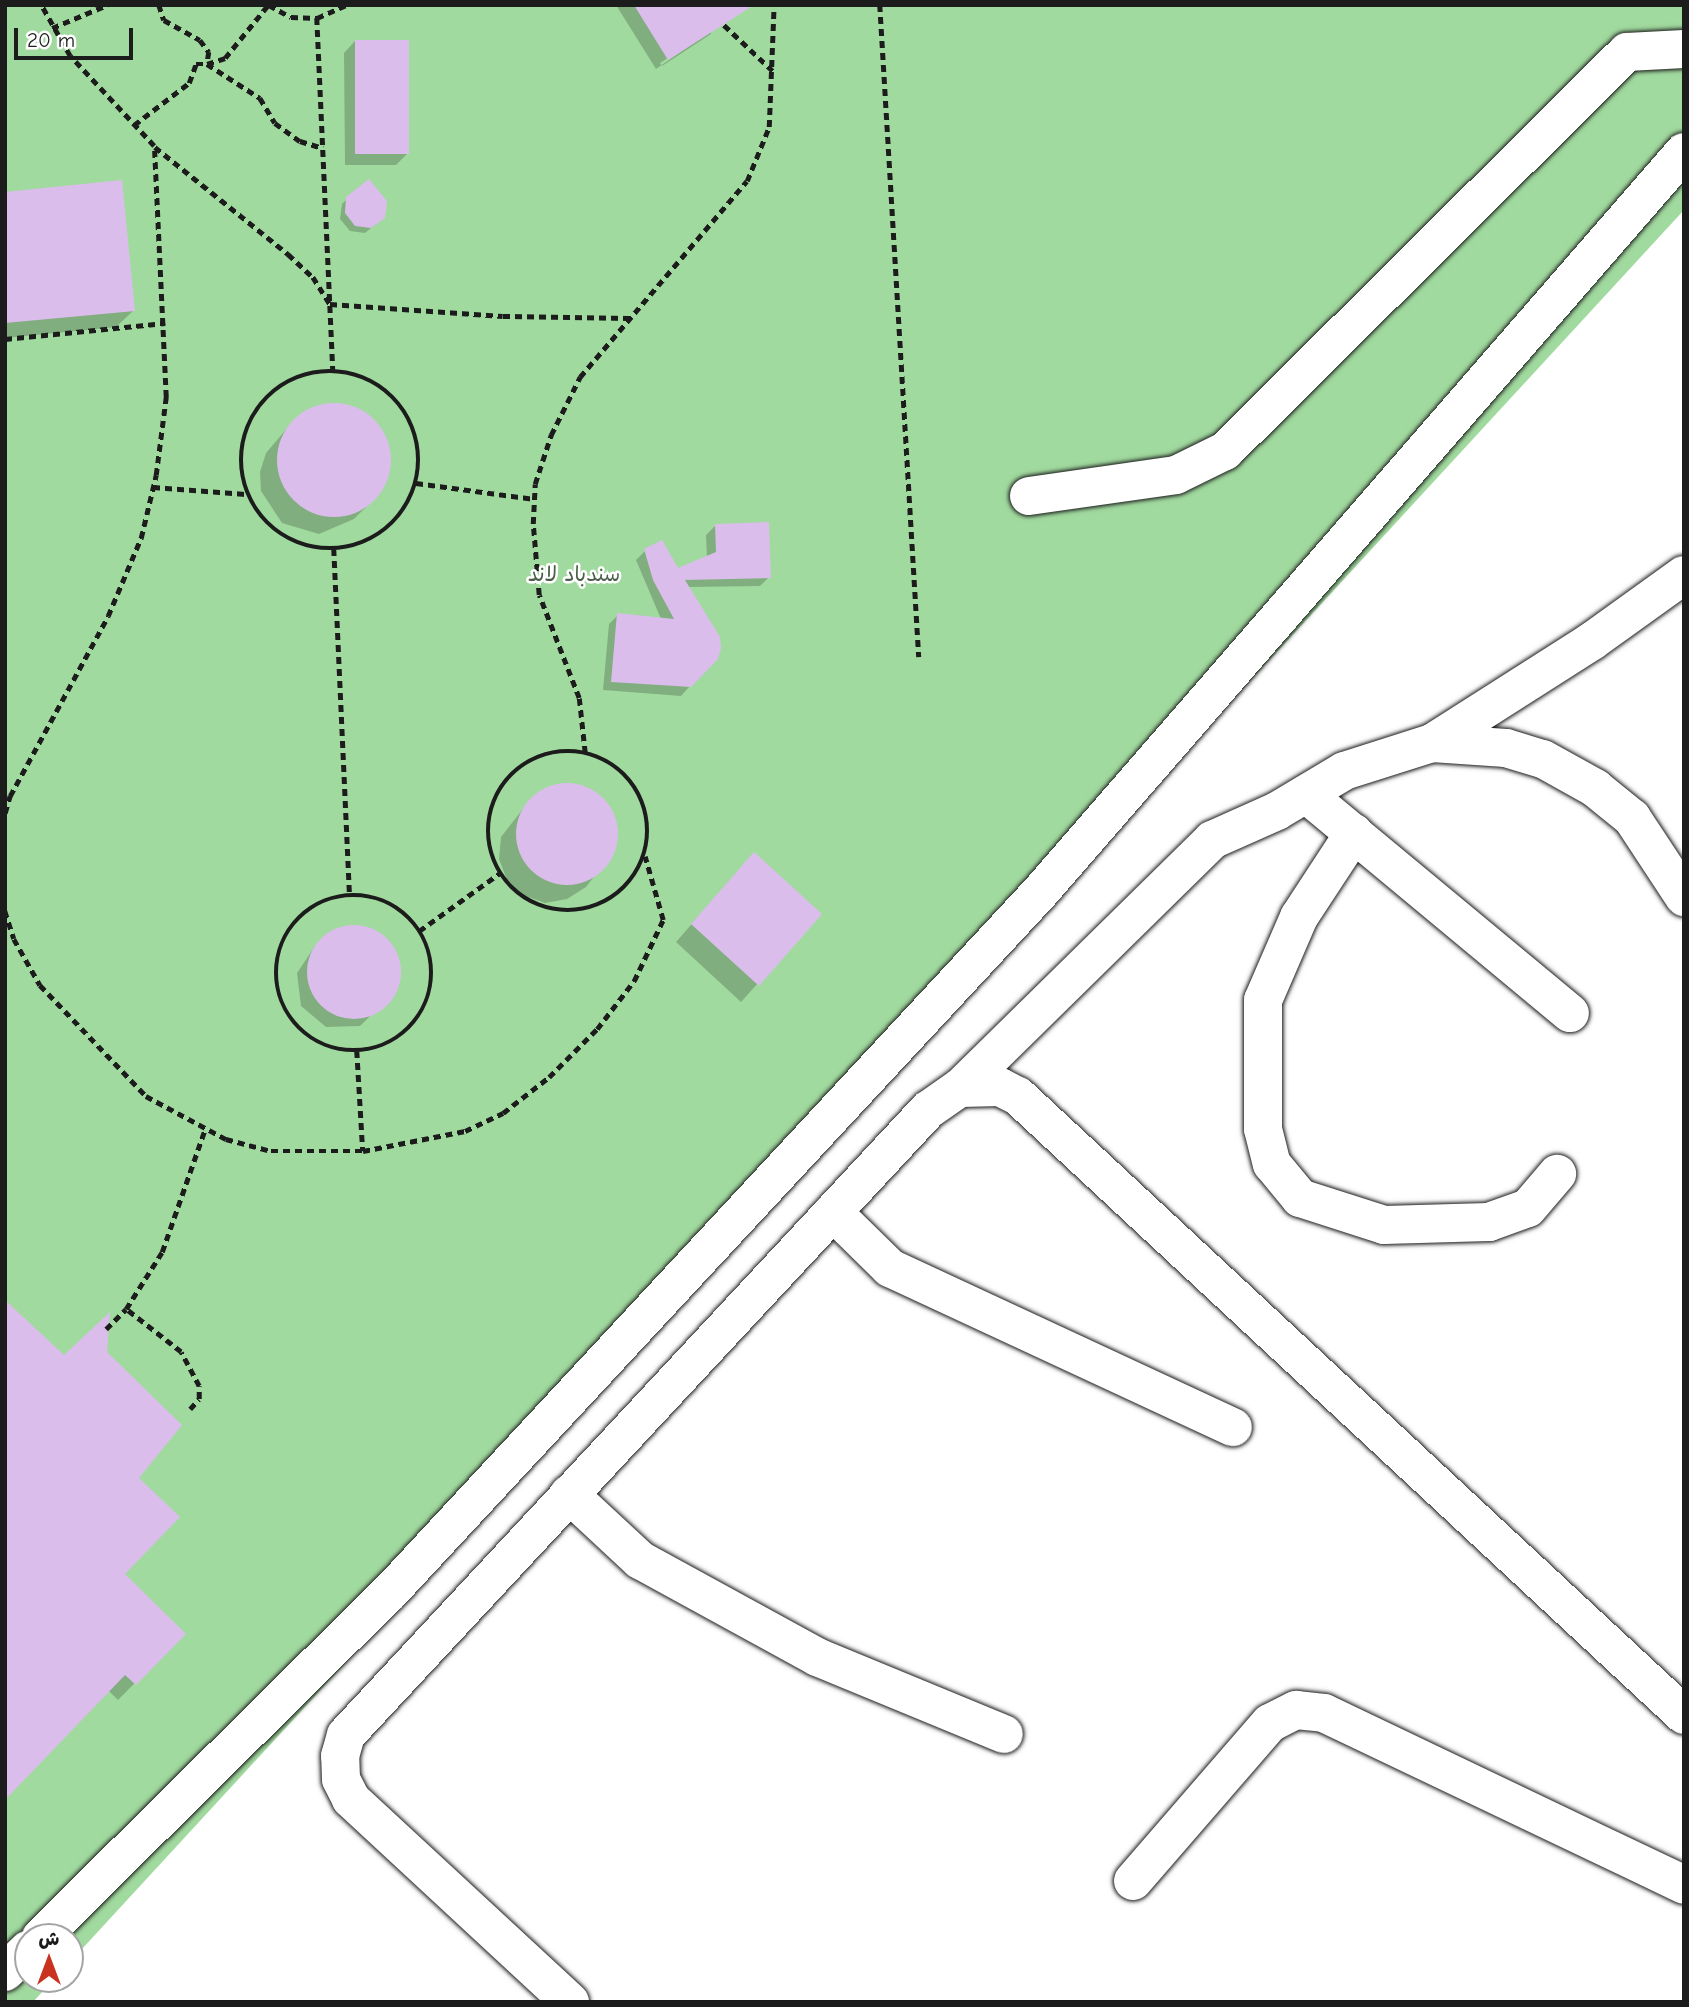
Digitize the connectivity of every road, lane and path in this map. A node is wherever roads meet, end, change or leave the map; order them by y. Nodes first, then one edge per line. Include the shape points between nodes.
1 (41, 5) edge
2 (107, 5) edge
3 (159, 5) edge
4 (269, 5) edge
5 (346, 5) edge
6 (774, 5) edge
7 (880, 5) edge
8 (317, 18) junction
9 (724, 24) dead end
10 (52, 29) junction
11 (1684, 50) edge
12 (208, 64) junction
13 (773, 71) junction
14 (134, 125) junction
15 (154, 146) junction
16 (323, 148) junction
17 (1684, 152) edge
18 (330, 304) junction
19 (629, 318) junction
20 (165, 323) junction
21 (5, 339) edge
22 (333, 370) junction
23 (416, 483) junction
24 (153, 487) junction
25 (246, 494) junction
26 (1029, 496) dead end
27 (535, 499) junction
28 (334, 549) junction
29 (1684, 575) edge
30 (919, 657) dead end
31 (1432, 743) junction
32 (585, 753) junction
33 (1306, 794) junction
34 (7, 796) edge
35 (5, 813) edge
36 (1354, 834) junction
37 (645, 857) junction
38 (500, 873) junction
39 (350, 896) junction
40 (1684, 897) edge
41 (5, 911) edge
42 (419, 931) junction
43 (1570, 1013) dead end
44 (357, 1051) junction
45 (960, 1088) junction
46 (205, 1129) junction
47 (363, 1151) junction
48 (1557, 1174) dead end
49 (833, 1212) junction
50 (126, 1309) junction
51 (106, 1329) dead end
52 (190, 1409) dead end
53 (1233, 1427) dead end
54 (569, 1494) junction
55 (1684, 1715) edge
56 (1004, 1734) dead end
57 (1133, 1881) dead end
58 (1684, 1885) edge
59 (55, 1923) edge
60 (570, 2002) edge

1 - 10 path
2 - 10 path
3 - 12 path via 164,20 200,40 209,52
4 - 8 path via 291,17
4 - 12 path via 225,58
5 - 8 path
6 - 13 path
7 - 30 path
8 - 16 path
9 - 13 path
10 - 14 path via 70,56
11 - 26 lane via 1627,52 1225,451 1176,475
12 - 14 path via 196,64 189,83
12 - 16 path via 260,98 275,123 300,141
13 - 19 path via 769,127 747,181
14 - 15 path
15 - 18 path via 288,254 313,277
15 - 20 path
16 - 18 path
17 - 59 lane via 1041,890 390,1592
18 - 19 path via 503,316
18 - 22 path
19 - 27 path via 580,377 551,435
20 - 21 path
20 - 24 path via 166,397
22 - 23 path via 362,376 388,391 407,413 418,440
22 - 25 path via 304,374 277,387 256,408 242,445 240,465
23 - 27 path
23 - 28 path via 395,522 371,540
24 - 25 path
24 - 34 path via 141,538 108,616
25 - 28 path via 262,519 285,538 313,548
27 - 32 path via 539,595 579,698
28 - 39 path
29 - 31 lane via 1592,641
31 - 33 lane via 1344,771
31 - 40 lane via 1506,748 1543,759 1595,788 1632,818
32 - 37 path via 616,766 639,791 649,824
32 - 38 path via 551,752 520,766 498,791 487,823 491,857
33 - 36 lane
33 - 45 lane via 1212,840
34 - 35 path
36 - 43 lane
36 - 48 lane via 1299,917 1263,1000 1263,1129 1272,1164 1300,1198 1396,1225 1489,1222 1528,1208
37 - 38 path via 628,886 601,906 568,912 535,906 508,886
37 - 47 path via 663,919 634,981 597,1029 549,1077 503,1113 465,1131
38 - 42 path
39 - 42 path via 375,898 397,908
39 - 44 path via 326,900 305,912 288,930 275,976 280,1000 292,1022 310,1039 332,1049
41 - 46 path via 14,939 40,985 72,1023 146,1096
42 - 44 path via 432,970 429,994 419,1017 402,1035 381,1047
44 - 47 path
45 - 49 lane via 943,1096
45 - 55 lane via 1000,1087 1026,1102
46 - 47 path via 271,1151
46 - 50 path via 162,1252
49 - 53 lane via 890,1268
49 - 54 lane
50 - 51 path
50 - 52 path via 181,1352 199,1385 199,1399
54 - 56 lane via 652,1567 817,1657
54 - 60 lane via 360,1718 346,1735 340,1756 341,1779 351,1799
57 - 58 lane via 1270,1723 1296,1710 1324,1713

